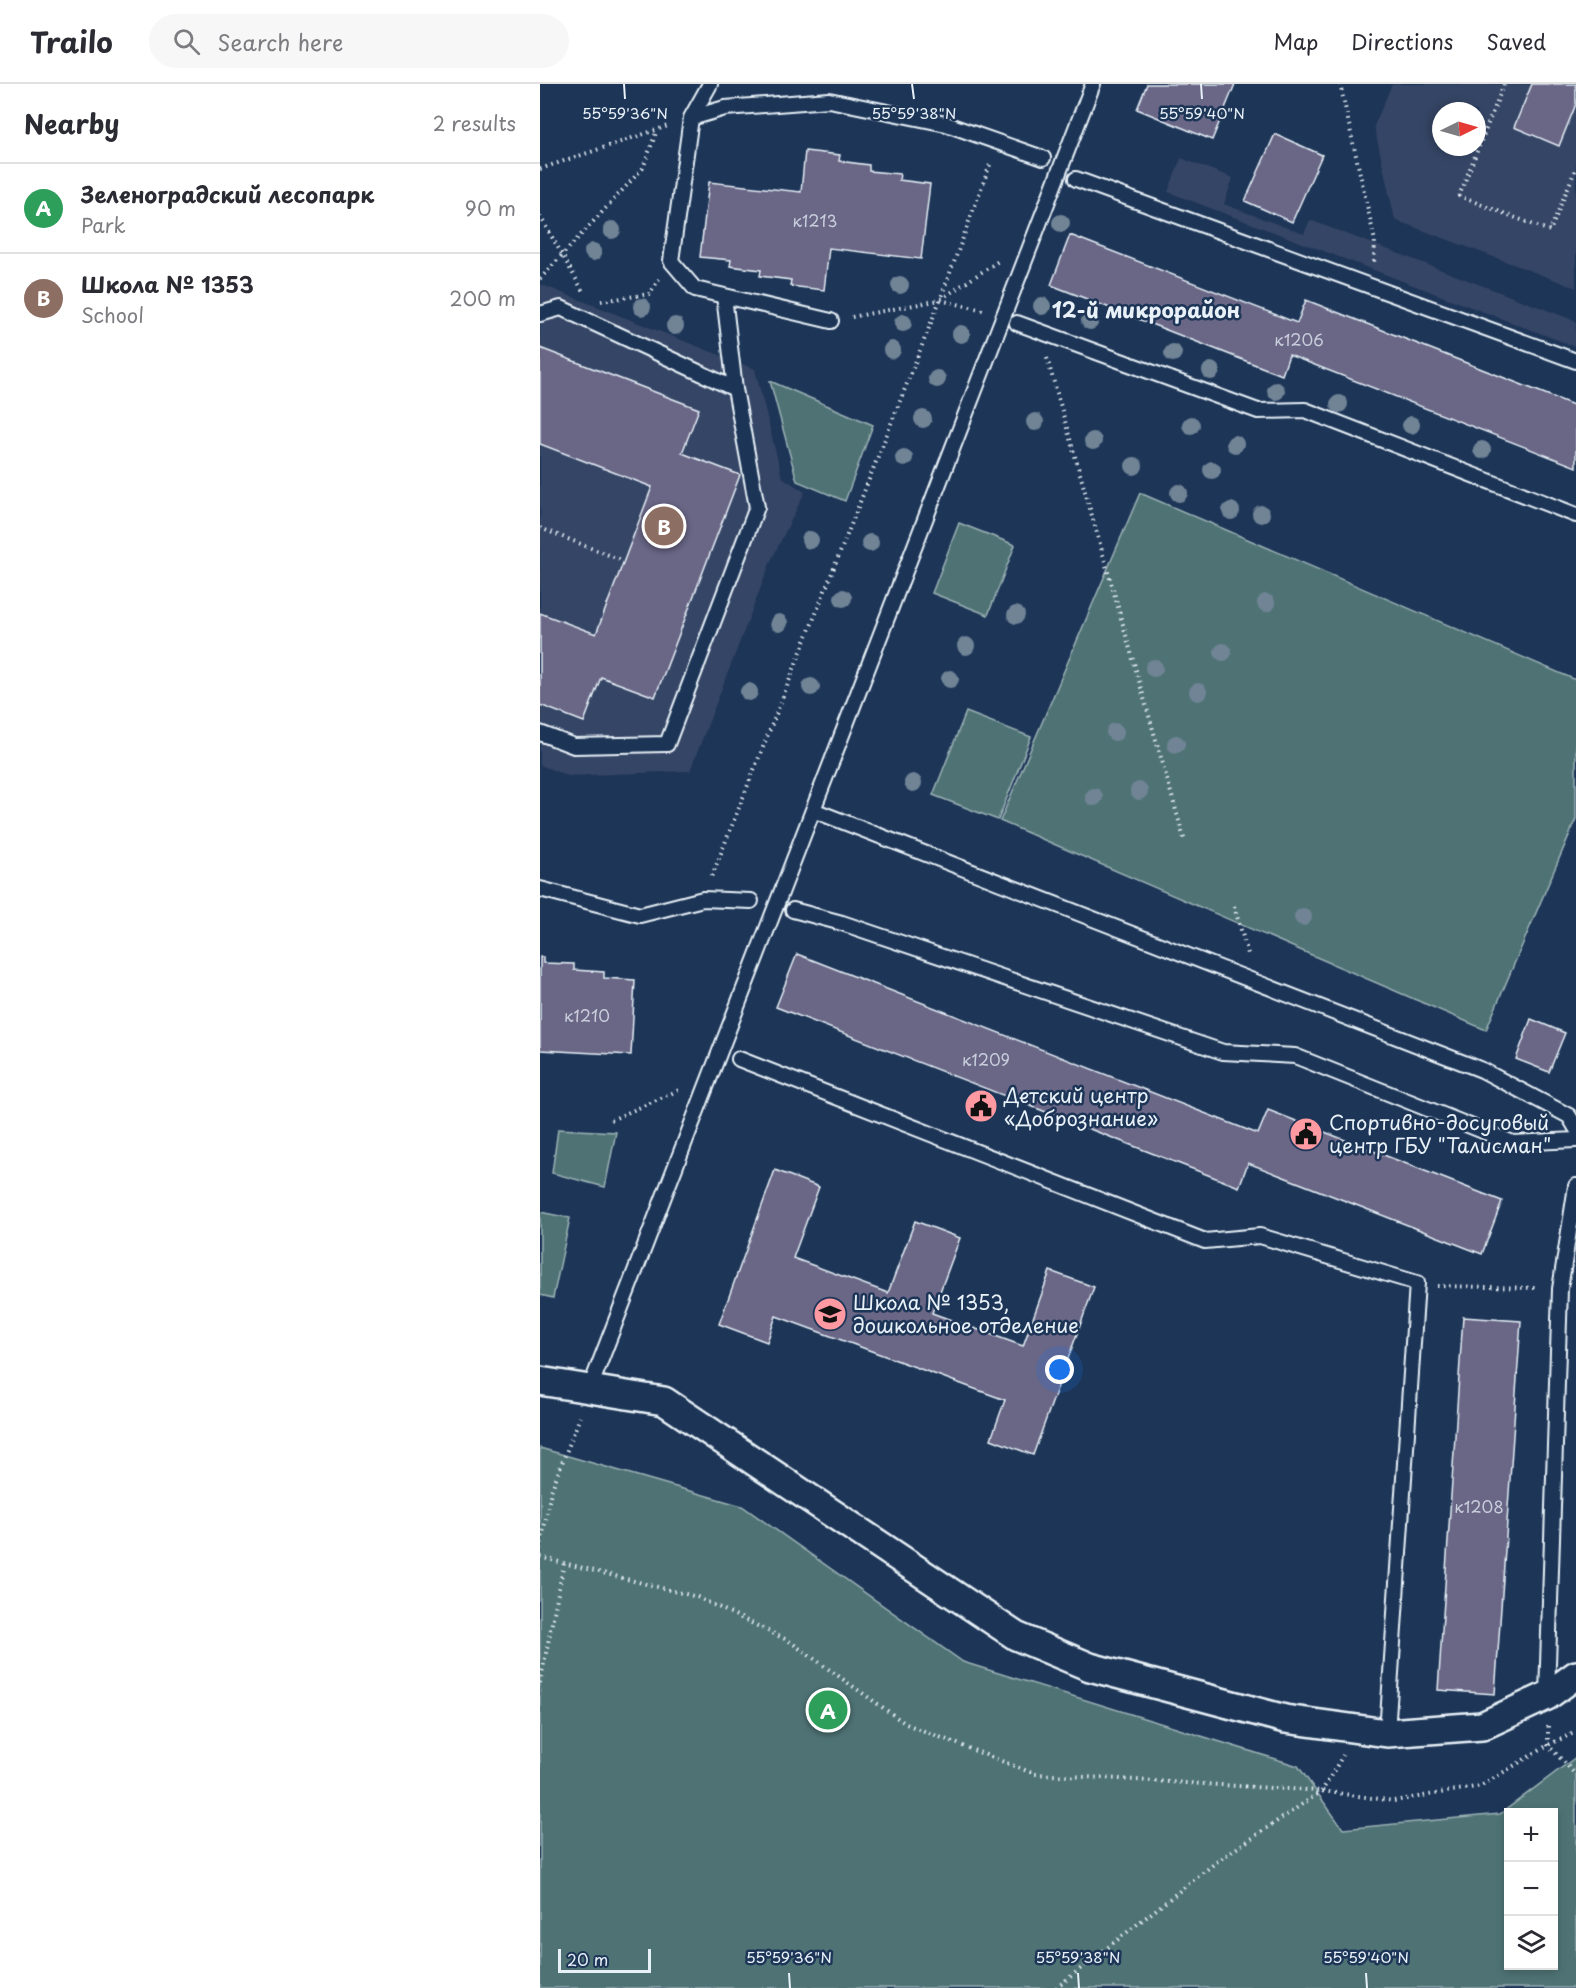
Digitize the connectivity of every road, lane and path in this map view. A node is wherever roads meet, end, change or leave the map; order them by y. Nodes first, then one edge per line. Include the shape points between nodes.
1 (710, 84) edge
2 (1093, 84) edge
3 (1340, 84) edge
4 (1504, 84) edge
5 (691, 118) junction
6 (657, 130) junction
7 (998, 143) junction
8 (1043, 158) dead end
9 (1576, 168) edge
10 (540, 169) edge
11 (1076, 179) dead end
12 (540, 216) edge
13 (1033, 239) junction
14 (562, 255) junction
15 (671, 261) junction
16 (540, 279) edge
17 (1373, 289) junction
18 (724, 296) junction
19 (939, 300) junction
20 (981, 309) dead end
21 (540, 314) edge
22 (831, 321) joint
23 (1017, 323) dead end
24 (1039, 331) junction
25 (1576, 361) edge
26 (735, 389) junction
27 (1576, 515) edge
28 (540, 528) edge
29 (624, 561) dead end
30 (540, 734) edge
31 (813, 810) junction
32 (1185, 842) dead end
33 (540, 889) edge
34 (703, 899) junction
35 (751, 901) dead end
36 (1234, 906) dead end
37 (793, 910) dead end
38 (1255, 980) junction
39 (739, 1059) dead end
40 (710, 1077) junction
41 (611, 1120) dead end
42 (1576, 1128) edge
43 (1576, 1140) edge
44 (1576, 1186) edge
45 (1417, 1283) junction
46 (1560, 1289) junction
47 (540, 1381) edge
48 (590, 1388) junction
49 (540, 1549) edge
50 (540, 1557) edge
51 (564, 1563) junction
52 (1576, 1676) edge
53 (540, 1683) edge
54 (1547, 1696) junction
55 (1357, 1731) junction
56 (1576, 1732) edge
57 (1386, 1733) junction
58 (1548, 1744) junction
59 (1576, 1775) edge
60 (1322, 1791) junction
61 (1056, 1988) edge

1 - 5 lane
2 - 13 lane
3 - 17 path via 1376,241
4 - 9 path via 1459,196 1550,231
5 - 6 path
5 - 7 lane via 725,108 829,100 946,124
5 - 15 lane
6 - 10 path
6 - 14 path via 643,168
7 - 8 lane
7 - 19 path
11 - 17 lane
12 - 14 path
13 - 19 path
13 - 31 lane
14 - 15 path via 590,303 650,294
14 - 16 path
15 - 18 lane via 695,290
17 - 25 lane
18 - 22 lane
18 - 26 lane
19 - 20 path
19 - 22 path
19 - 34 path
21 - 26 lane via 561,309
23 - 24 lane
24 - 27 lane via 1258,411 1305,410
24 - 32 path
26 - 30 lane via 757,507 667,744 574,746
28 - 29 path
31 - 38 lane
31 - 40 lane
33 - 34 lane via 640,915
34 - 35 lane
36 - 38 path
37 - 43 lane via 842,923 1223,1052 1294,1056 1513,1143
38 - 42 lane via 1482,1070 1569,1116
39 - 45 lane via 1205,1241 1260,1236
40 - 41 path
40 - 48 lane
44 - 46 lane
45 - 46 path
45 - 57 lane
46 - 54 lane
47 - 48 street
48 - 49 path via 551,1491
48 - 55 street via 664,1401 1016,1636 1090,1667 1286,1719
50 - 51 path
51 - 53 path
51 - 60 path via 697,1597 789,1641 906,1724 1035,1774
52 - 54 street
54 - 57 street via 1482,1726
54 - 58 path
55 - 57 street
55 - 60 path
56 - 58 path
58 - 59 path
58 - 60 path via 1481,1786 1394,1800
60 - 61 path via 1219,1860

